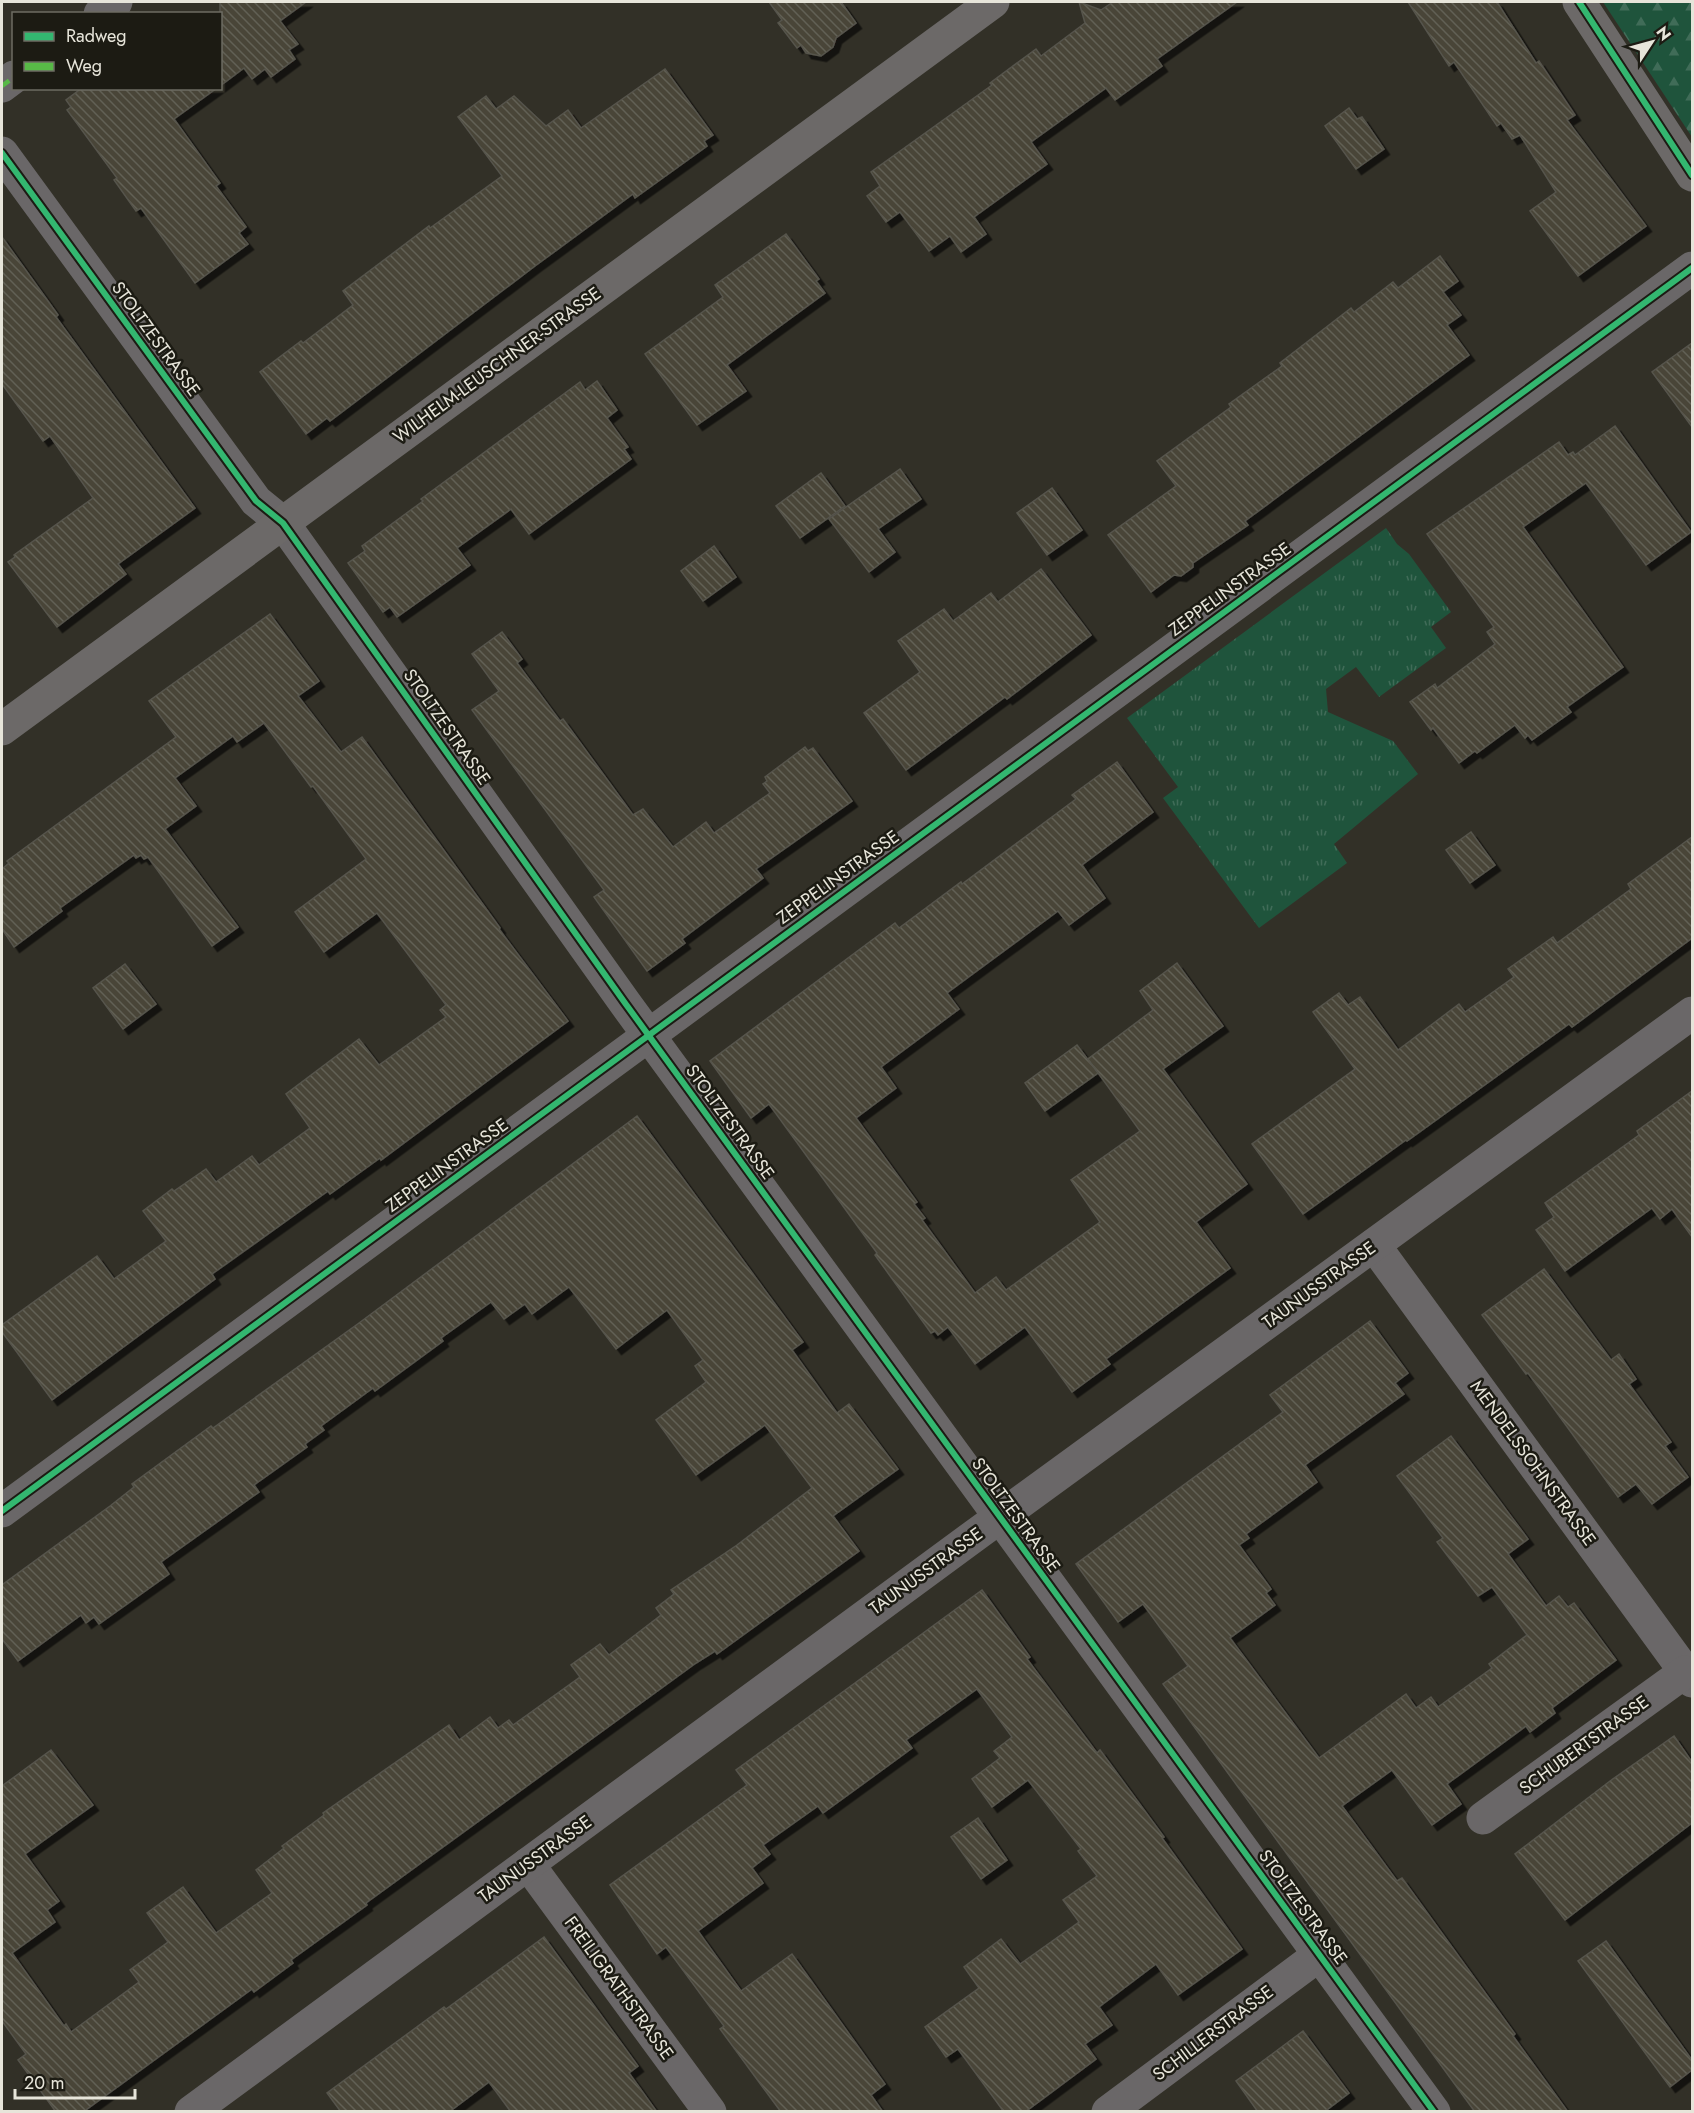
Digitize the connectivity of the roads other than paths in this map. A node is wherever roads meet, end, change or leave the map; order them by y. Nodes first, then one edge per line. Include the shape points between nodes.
1 (116, 2) edge
2 (993, 2) edge
3 (1580, 2) edge
4 (103, 12) edge
5 (2, 153) edge
6 (1692, 175) edge
7 (1692, 268) edge
8 (283, 523) junction
9 (2, 729) edge
10 (1692, 1013) edge
11 (648, 1035) junction
12 (1374, 1245) junction
13 (2, 1511) edge
14 (1000, 1517) junction
15 (1689, 1676) edge
16 (1483, 1818) dead end
17 (528, 1864) junction
18 (1319, 1955) junction
19 (191, 2112) edge
20 (710, 2112) edge
21 (1108, 2112) edge
22 (1434, 2112) edge

1 - 4 street
2 - 8 street, WILHELM-LEUSCHNER-STRASSE
3 - 6 street
5 - 8 street, STOLTZESTRASSE via 256,501
7 - 11 street, ZEPPELINSTRASSE
8 - 9 street, WILHELM-LEUSCHNER-STRASSE
8 - 11 street, STOLTZESTRASSE
10 - 12 street, TAUNUSSTRASSE
11 - 13 street, ZEPPELINSTRASSE
11 - 14 street, STOLTZESTRASSE
12 - 14 street, TAUNUSSTRASSE
12 - 15 street, MENDELSSOHNSTRASSE
14 - 17 street, TAUNUSSTRASSE
14 - 18 street, STOLTZESTRASSE
15 - 16 street, SCHUBERTSTRASSE
17 - 19 street, TAUNUSSTRASSE
17 - 20 street, FREILIGRATHSTRASSE
18 - 21 street, SCHILLERSTRASSE
18 - 22 street, STOLTZESTRASSE

